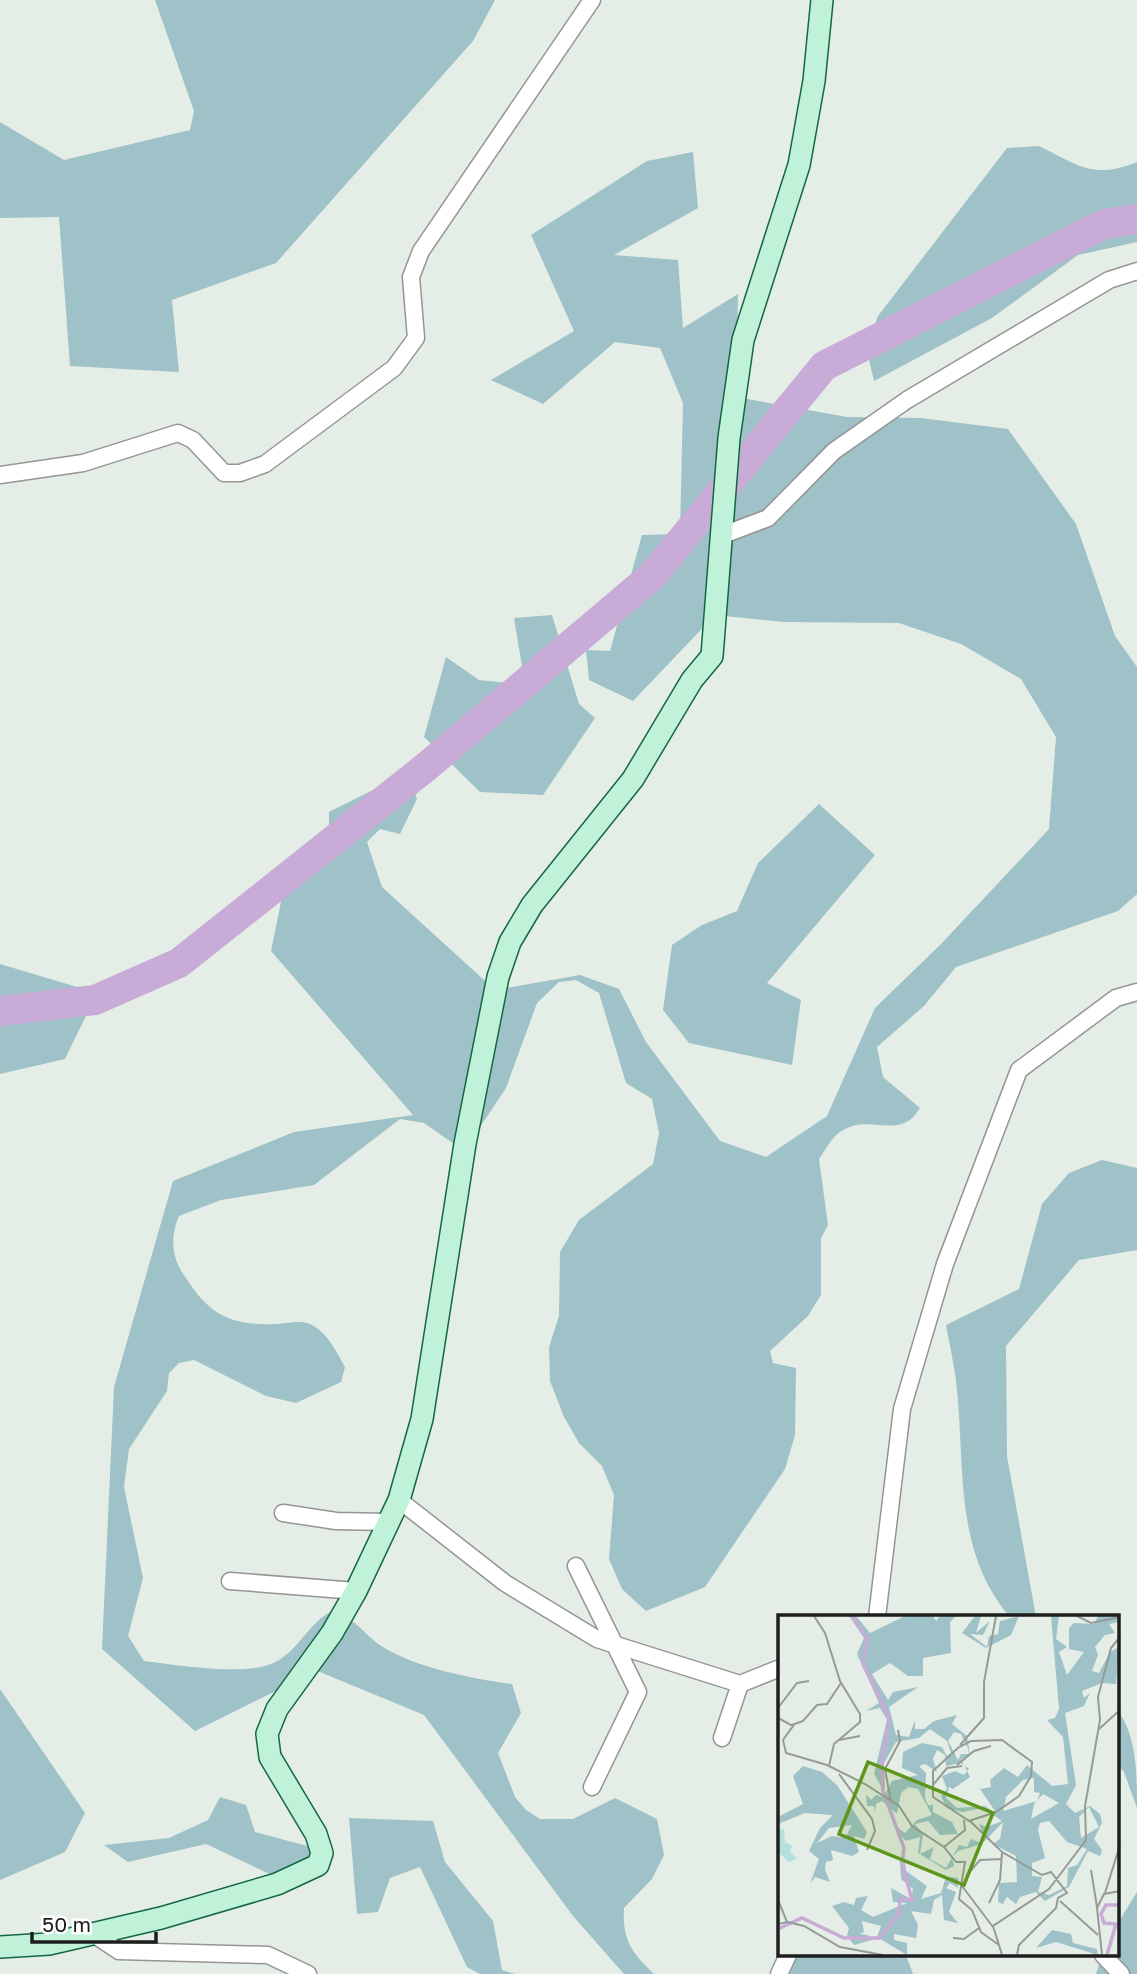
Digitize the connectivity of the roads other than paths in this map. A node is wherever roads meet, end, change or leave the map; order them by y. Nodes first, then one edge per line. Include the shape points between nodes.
1 (592, 0) edge
2 (822, 0) edge
3 (1137, 271) edge
4 (0, 475) edge
5 (723, 535) junction
6 (1137, 992) edge
7 (1116, 998) junction
8 (1137, 999) edge
9 (399, 1500) junction
10 (283, 1513) dead end
11 (387, 1522) junction
12 (576, 1566) dead end
13 (230, 1581) dead end
14 (356, 1591) junction
15 (877, 1615) edge
16 (619, 1648) junction
17 (778, 1669) edge
18 (740, 1684) junction
19 (722, 1738) dead end
20 (592, 1787) dead end
21 (92, 1933) junction
22 (0, 1947) edge
23 (788, 1956) edge
24 (1104, 1956) edge
25 (308, 1974) edge
26 (779, 1974) edge
27 (1121, 1974) edge

1 - 4 street via 421,251 411,276 416,338 394,368 265,464 240,473 224,473 178,432 83,463
2 - 5 street via 799,165 743,340 729,438
3 - 5 street via 1109,280 907,400 834,451 768,518
5 - 9 street via 712,656 692,680 633,779 532,905 502,965 465,1144 422,1419
6 - 7 street
7 - 8 street
7 - 15 street via 1020,1070 945,1264 902,1409
9 - 11 street
9 - 16 street via 505,1583
10 - 11 street
11 - 14 street
12 - 16 street
13 - 14 street
14 - 21 street via 277,1709 267,1734 270,1757 316,1834 322,1853 318,1865 276,1884
16 - 18 street
16 - 20 street via 638,1692
17 - 18 street
18 - 19 street
21 - 22 street via 49,1944
21 - 25 street via 119,1951 268,1955
23 - 26 street
24 - 27 street

